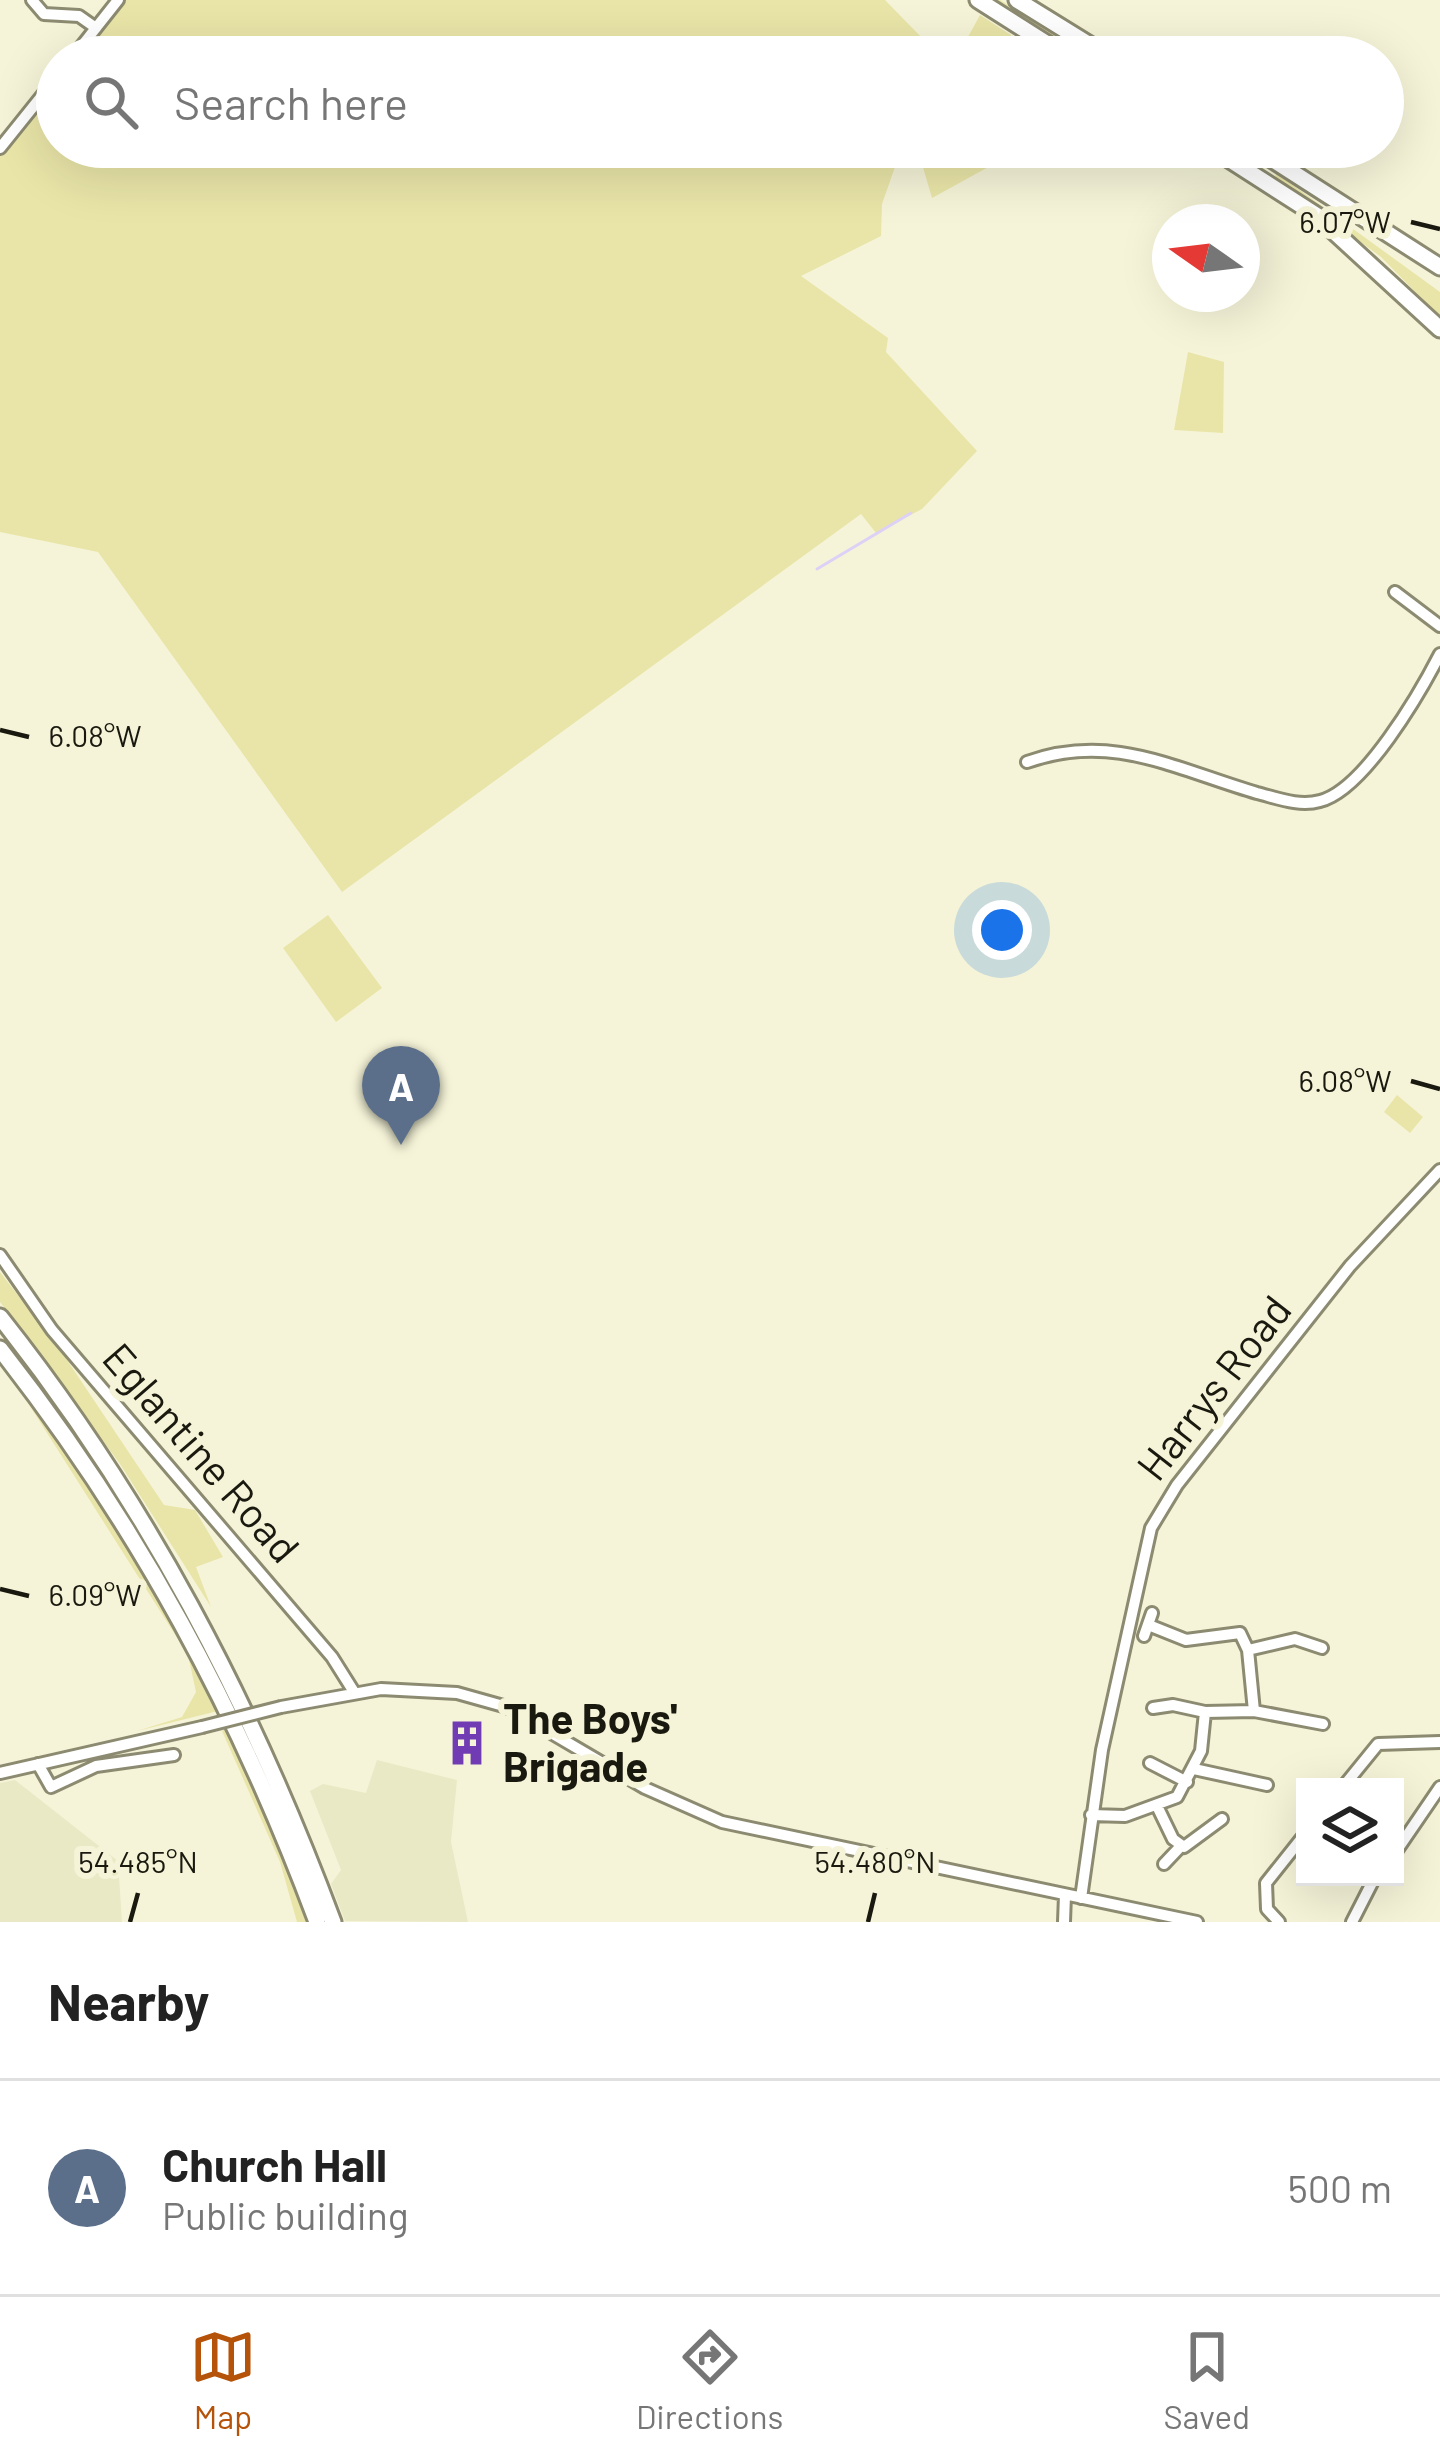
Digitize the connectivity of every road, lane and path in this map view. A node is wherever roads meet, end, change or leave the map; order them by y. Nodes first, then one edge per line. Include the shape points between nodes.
1 (32, 0) edge
2 (118, 0) edge
3 (978, 0) edge
4 (1017, 0) edge
5 (80, 1) edge
6 (79, 16) junction
7 (96, 28) junction
8 (90, 36) edge
9 (1035, 36) edge
10 (1074, 36) edge
11 (36, 103) edge
12 (0, 148) edge
13 (1242, 168) edge
14 (1286, 168) edge
15 (1440, 266) edge
16 (1440, 329) edge
17 (1395, 592) dead end
18 (1440, 626) edge
19 (1440, 654) edge
20 (1027, 762) dead end
21 (1440, 1170) edge
22 (0, 1255) edge
23 (0, 1317) edge
24 (0, 1349) edge
25 (1149, 1625) dead end
26 (1322, 1648) dead end
27 (1248, 1650) junction
28 (354, 1692) junction
29 (1153, 1708) dead end
30 (1254, 1711) junction
31 (1204, 1712) junction
32 (1323, 1724) dead end
33 (1440, 1742) edge
34 (173, 1755) dead end
35 (1150, 1763) dead end
36 (38, 1764) junction
37 (1194, 1769) junction
38 (0, 1773) edge
39 (1350, 1778) edge
40 (1187, 1782) junction
41 (1267, 1785) dead end
42 (1440, 1786) edge
43 (1158, 1808) junction
44 (1091, 1816) junction
45 (1222, 1819) dead end
46 (1404, 1840) edge
47 (1296, 1845) edge
48 (1181, 1846) junction
49 (1164, 1864) dead end
50 (1370, 1886) edge
51 (1065, 1895) junction
52 (1081, 1898) junction
53 (316, 1922) edge
54 (332, 1922) edge
55 (1064, 1922) edge
56 (1197, 1922) edge
57 (1279, 1922) edge
58 (1352, 1922) edge

1 - 6 street via 44,14
2 - 7 street
3 - 9 highway
4 - 10 highway
5 - 6 street
6 - 7 street
7 - 8 street
11 - 12 street
13 - 16 highway via 1327,223
14 - 15 highway
17 - 18 street
19 - 20 street via 1397,725 1342,789 1321,801 1289,802 1095,748
21 - 44 street, Harrys Road via 1350,1266 1156,1517
22 - 28 street, Eglantine Road via 52,1330
23 - 54 highway via 167,1556 240,1695
24 - 53 highway via 78,1449 185,1623 259,1772
25 - 27 street via 1186,1640 1240,1633
26 - 27 street via 1295,1639
27 - 30 street
28 - 36 street, bridge
28 - 51 street via 431,1689 481,1698 722,1822
29 - 31 street
30 - 31 street
30 - 32 street
31 - 37 street
33 - 39 street via 1378,1744
34 - 36 street via 96,1766 51,1787
35 - 40 street
36 - 38 street
37 - 40 street
37 - 41 street
40 - 43 street
42 - 46 street
43 - 44 street
43 - 48 street
44 - 52 street, Harrys Road
45 - 48 street via 1192,1846
47 - 57 street via 1266,1883 1267,1909
48 - 49 street
50 - 58 street
51 - 52 street
51 - 55 street
52 - 56 street

